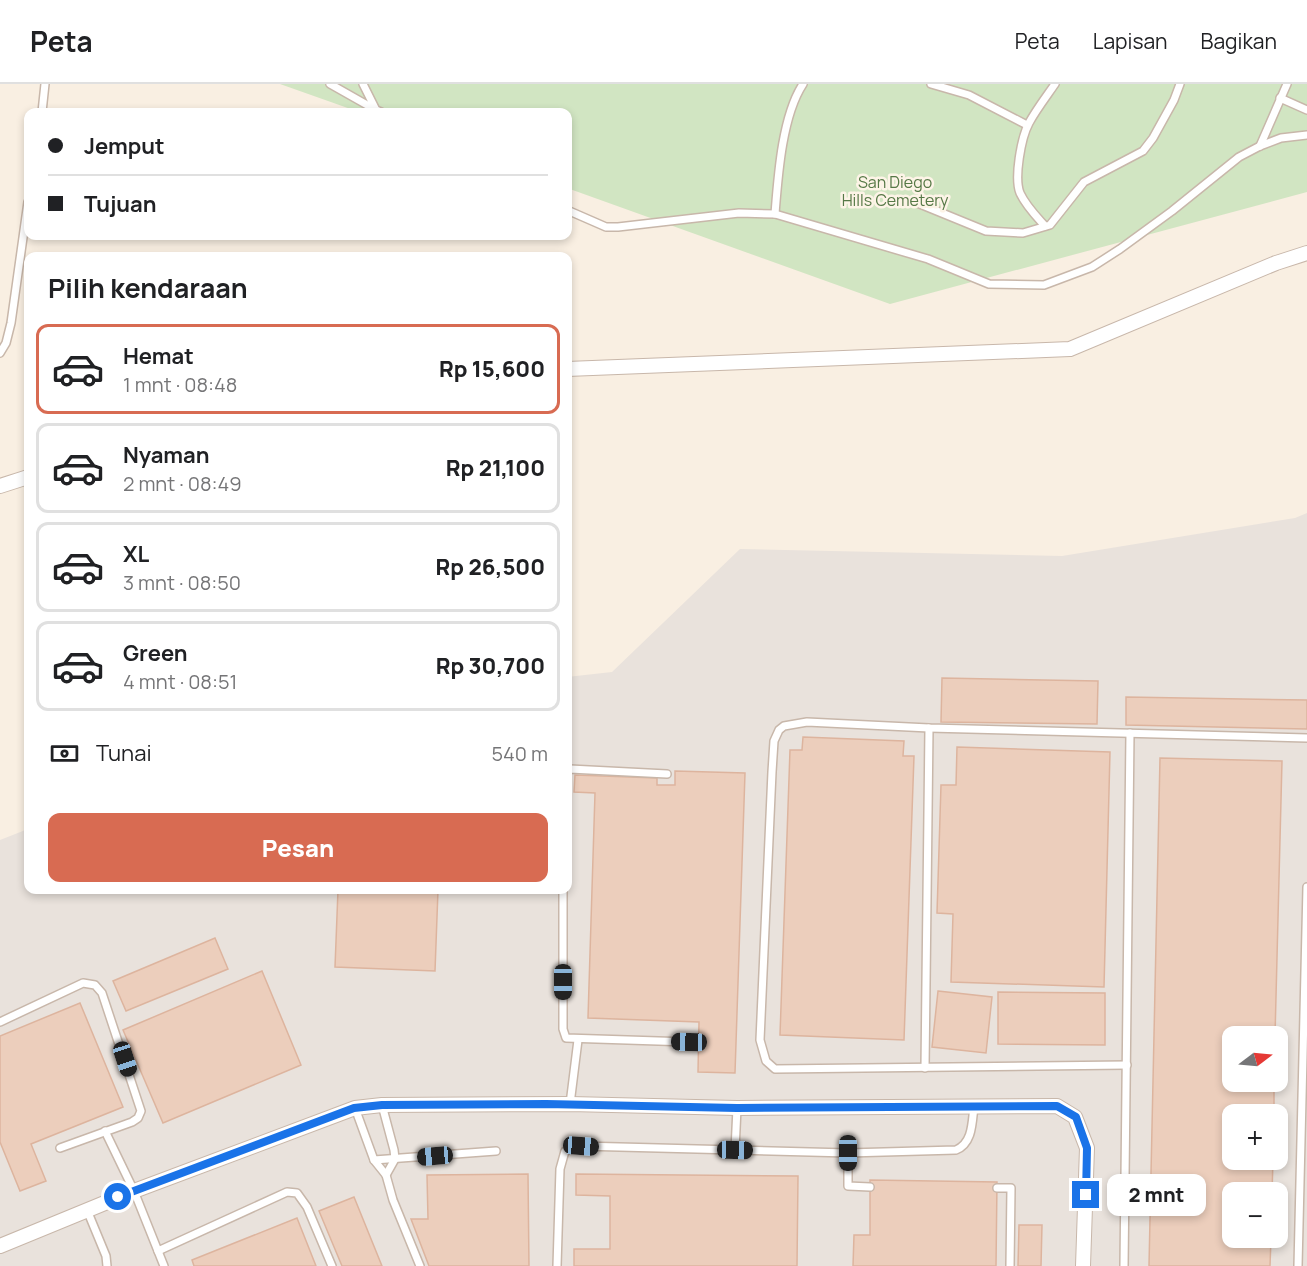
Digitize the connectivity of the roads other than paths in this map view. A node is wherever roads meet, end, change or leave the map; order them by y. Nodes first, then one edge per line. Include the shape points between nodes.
1 (45, 84) edge
2 (330, 84) edge
3 (363, 84) edge
4 (803, 84) edge
5 (931, 84) edge
6 (1055, 84) edge
7 (1180, 84) edge
8 (1287, 84) edge
9 (1280, 98) junction
10 (42, 108) edge
11 (374, 108) edge
12 (377, 108) edge
13 (1307, 110) edge
14 (1028, 125) junction
15 (1307, 135) edge
16 (1260, 146) junction
17 (915, 202) dead end
18 (572, 212) edge
19 (775, 214) junction
20 (1046, 226) junction
21 (24, 230) edge
22 (1307, 253) edge
23 (0, 353) edge
24 (572, 369) edge
25 (24, 478) edge
26 (0, 486) edge
27 (929, 728) junction
28 (1130, 733) junction
29 (1307, 738) edge
30 (572, 769) edge
31 (667, 774) dead end
32 (1307, 887) edge
33 (563, 894) edge
34 (0, 1022) edge
35 (578, 1040) junction
36 (689, 1042) dead end
37 (1127, 1065) junction
38 (925, 1068) junction
39 (570, 1104) junction
40 (382, 1105) junction
41 (974, 1106) junction
42 (354, 1108) junction
43 (737, 1108) junction
44 (105, 1131) junction
45 (60, 1148) dead end
46 (735, 1150) junction
47 (496, 1151) dead end
48 (848, 1153) junction
49 (395, 1159) junction
50 (374, 1160) junction
51 (386, 1175) junction
52 (870, 1187) dead end
53 (997, 1188) dead end
54 (134, 1191) junction
55 (87, 1210) junction
56 (0, 1246) edge
57 (158, 1251) junction
58 (107, 1266) edge
59 (164, 1266) edge
60 (332, 1266) edge
61 (420, 1266) edge
62 (557, 1266) edge
63 (1010, 1266) edge
64 (1083, 1266) edge
65 (1124, 1266) edge
66 (1298, 1266) edge

1 - 10 lane
2 - 11 lane
3 - 12 lane
4 - 19 lane via 789,115
5 - 14 lane via 969,95
6 - 14 lane
7 - 20 lane via 1143,151 1084,182
8 - 9 lane
9 - 13 lane
9 - 16 lane
14 - 20 lane via 1020,154 1019,191
15 - 16 lane via 1281,138
16 - 19 lane via 1221,169 1173,211 1120,249 1092,267 1044,285 990,284 928,259
17 - 20 lane via 986,231 1023,233
18 - 19 lane via 618,227 739,213
21 - 23 lane via 11,323
22 - 24 street via 1070,349
25 - 26 street
27 - 28 lane
27 - 38 lane
27 - 38 lane via 807,722 779,730 774,741 772,772 760,1040 766,1061 775,1069
28 - 29 lane
28 - 37 lane
30 - 31 lane
32 - 66 lane
33 - 35 lane via 563,1029 567,1039
34 - 44 lane via 83,983 98,987 141,1108 132,1122
35 - 36 lane
35 - 39 lane
37 - 38 lane
37 - 65 lane
39 - 40 street
39 - 43 street
40 - 42 street
40 - 49 lane
41 - 43 street
41 - 48 lane via 969,1138 962,1148
41 - 64 street via 1057,1106 1076,1117 1087,1148
42 - 50 lane
42 - 54 street
43 - 46 lane
44 - 45 lane
44 - 54 lane
46 - 48 lane
46 - 62 lane via 581,1146 565,1151 560,1169
47 - 49 lane
48 - 52 lane via 848,1186
49 - 50 lane
49 - 51 lane
50 - 51 lane
51 - 61 lane
53 - 63 lane via 1011,1188
54 - 55 street
54 - 57 lane
55 - 56 street
55 - 58 lane
57 - 59 lane
57 - 60 lane via 287,1192 297,1193 307,1207

